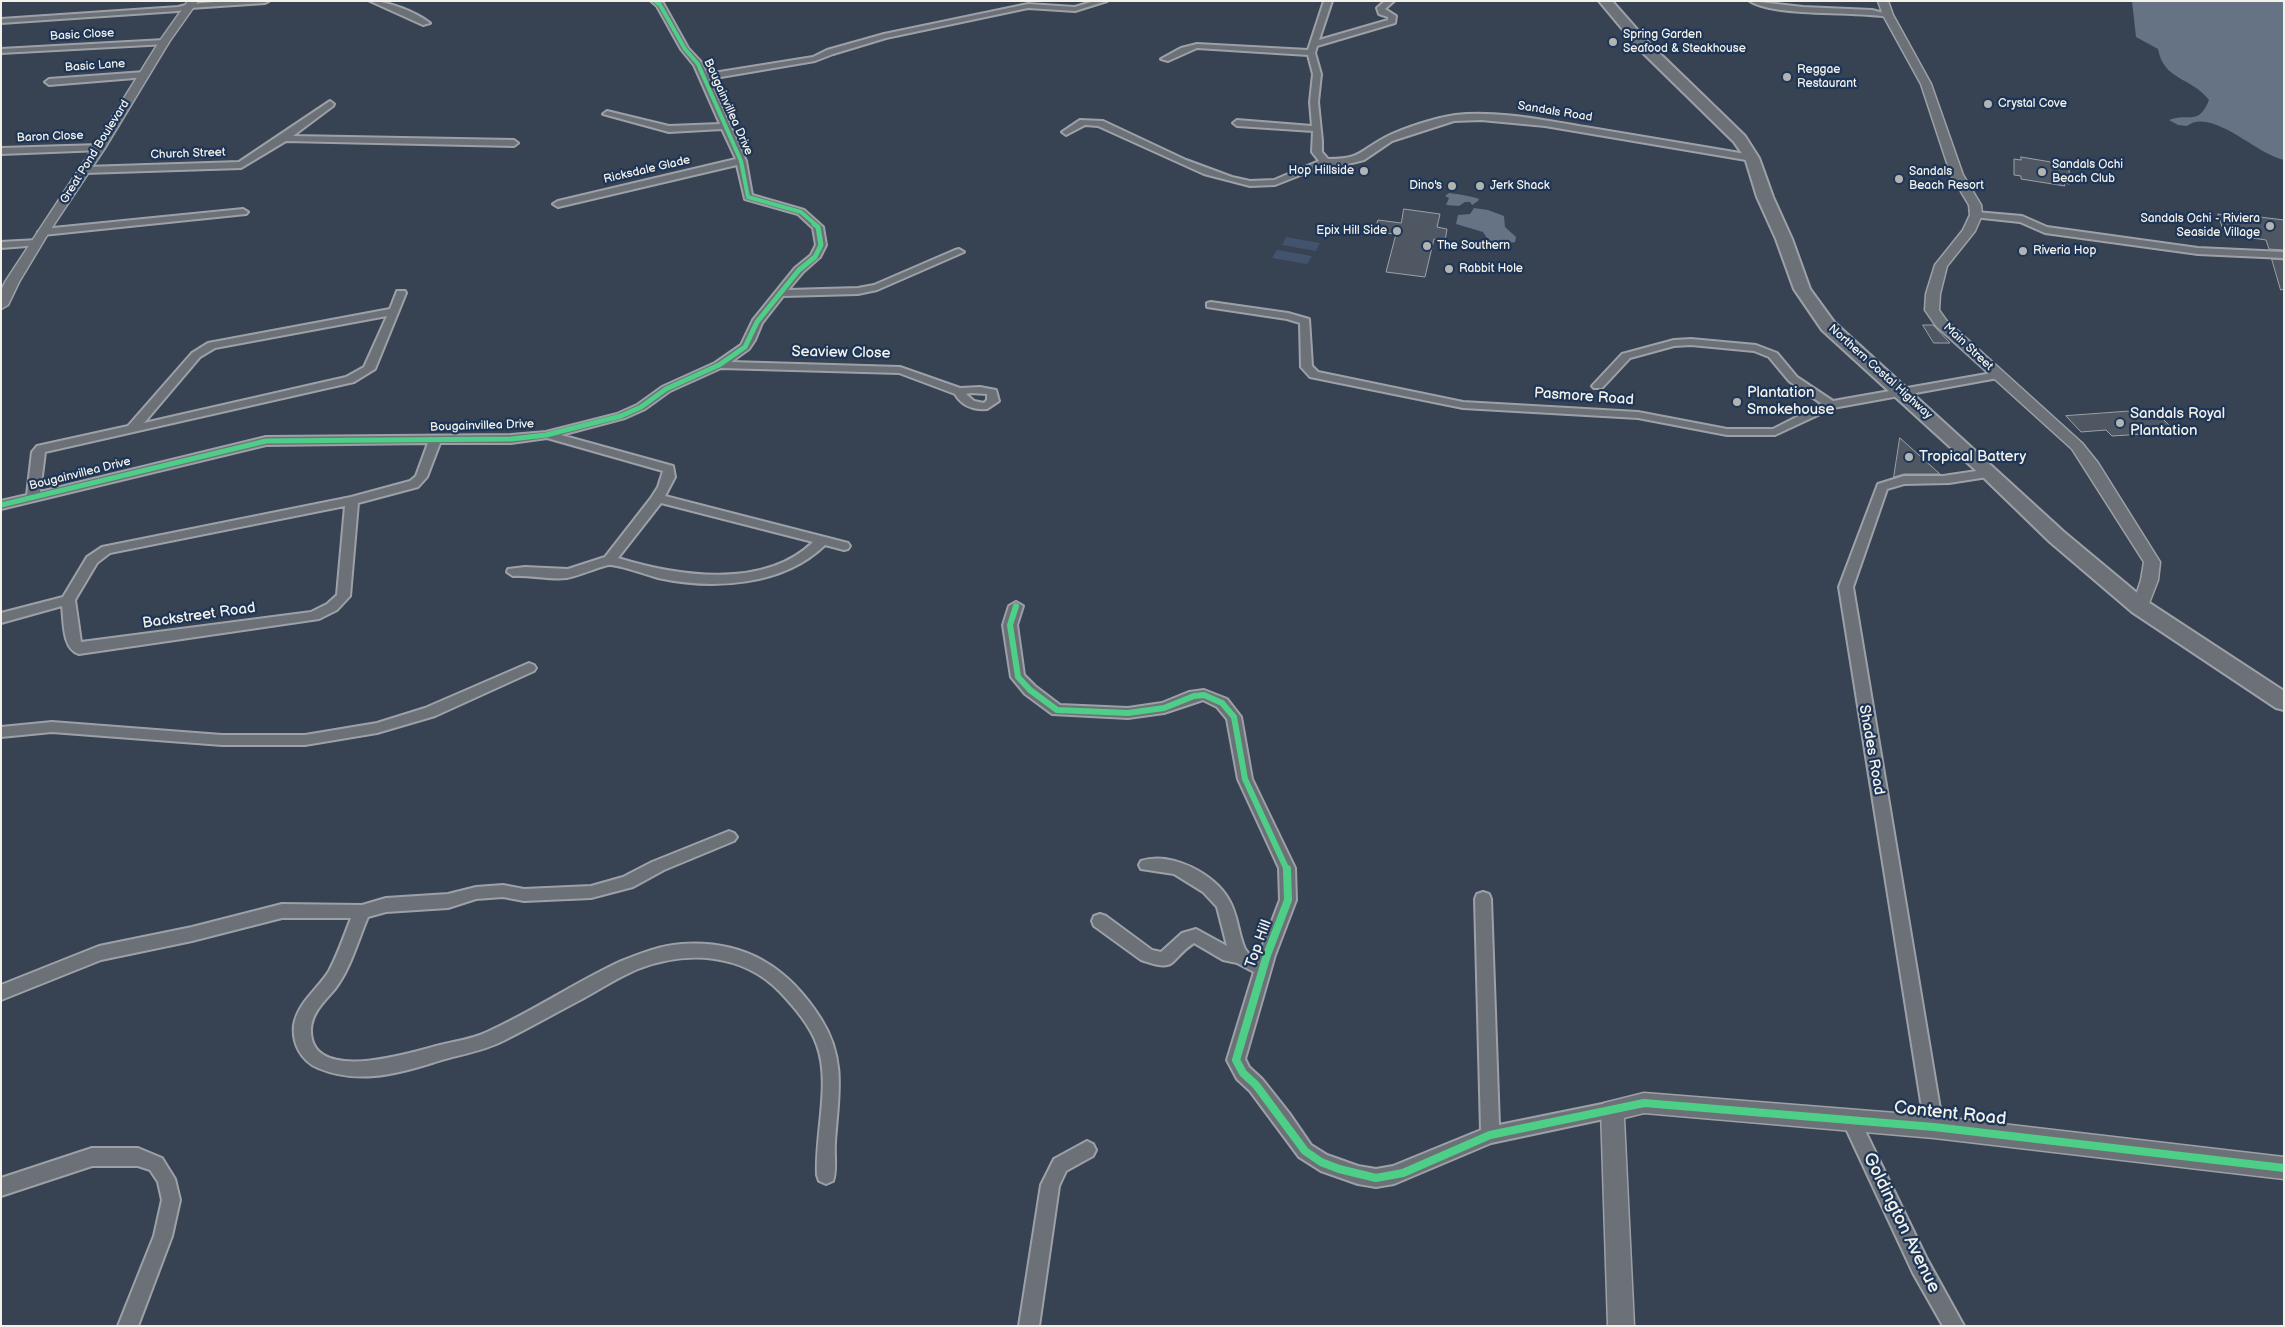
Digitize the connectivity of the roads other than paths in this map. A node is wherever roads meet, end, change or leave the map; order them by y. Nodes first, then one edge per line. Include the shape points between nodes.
1 (265, 1) edge
2 (374, 1) edge
3 (655, 1) edge
4 (1103, 1) edge
5 (1328, 1) edge
6 (1390, 1) edge
7 (1605, 1) edge
8 (1754, 1) edge
9 (1884, 1) edge
10 (192, 4) edge
11 (1888, 15) junction
12 (1, 21) edge
13 (426, 24) dead end
14 (164, 42) junction
15 (1312, 48) junction
16 (1, 51) edge
17 (1165, 60) dead end
18 (144, 75) junction
19 (704, 77) junction
20 (49, 82) dead end
21 (330, 104) dead end
22 (607, 114) dead end
23 (1237, 123) dead end
24 (724, 126) junction
25 (1316, 129) junction
26 (1066, 132) dead end
27 (284, 138) junction
28 (514, 143) dead end
29 (100, 148) junction
30 (1, 151) edge
31 (1752, 158) junction
32 (741, 161) junction
33 (1325, 162) junction
34 (85, 170) junction
35 (558, 204) dead end
36 (243, 212) dead end
37 (1976, 216) junction
38 (43, 232) junction
39 (37, 243) junction
40 (1, 245) edge
41 (959, 252) dead end
42 (2284, 255) edge
43 (781, 292) junction
44 (401, 293) dead end
45 (1, 305) edge
46 (1212, 305) dead end
47 (394, 311) junction
48 (719, 365) junction
49 (1998, 374) junction
50 (1794, 379) junction
51 (1598, 386) dead end
52 (959, 392) dead end
53 (1902, 393) junction
54 (1831, 405) junction
55 (1817, 410) junction
56 (131, 430) junction
57 (546, 434) junction
58 (436, 439) junction
59 (1990, 473) junction
60 (33, 497) junction
61 (657, 498) junction
62 (352, 501) junction
63 (1, 505) edge
64 (822, 540) junction
65 (844, 546) dead end
66 (611, 559) junction
67 (513, 572) dead end
68 (68, 600) junction
69 (1016, 606) dead end
70 (2140, 608) junction
71 (1, 618) edge
72 (529, 668) dead end
73 (2284, 702) edge
74 (1, 732) edge
75 (729, 837) dead end
76 (1147, 865) dead end
77 (1483, 898) dead end
78 (362, 912) junction
79 (1100, 921) dead end
80 (1242, 957) junction
81 (1263, 969) junction
82 (1, 993) edge
83 (1612, 1110) junction
84 (1851, 1120) junction
85 (1934, 1127) junction
86 (1490, 1135) junction
87 (1087, 1150) dead end
88 (2284, 1168) edge
89 (826, 1175) dead end
90 (1, 1186) edge
91 (128, 1326) edge
92 (1029, 1326) edge
93 (1621, 1326) edge
94 (1954, 1326) edge

1 - 10 street
2 - 13 street via 392,6
3 - 19 street, Bougainvillea Drive
4 - 19 street via 1075,9 1028,6 884,36 814,59
5 - 15 street
6 - 15 street via 1380,8 1392,16 1392,20
7 - 31 main road, Northern Costal Highway via 1645,48 1727,124
8 - 11 street via 1770,7 1868,10
9 - 11 street
10 - 12 street via 178,9
10 - 14 street, Great Pond Boulevard
11 - 37 street via 1926,84 1957,175 1975,205
14 - 16 street, Basic Close
14 - 18 street, Great Pond Boulevard
15 - 17 street via 1196,46
15 - 25 street via 1317,74
18 - 20 street, Basic Lane
18 - 29 street, Great Pond Boulevard
19 - 24 street, Bougainvillea Drive
21 - 27 street, Church Street
22 - 24 street via 669,129
23 - 25 street
24 - 32 street, Bougainvillea Drive
25 - 33 street via 1317,152
26 - 33 street via 1083,122 1100,123 1214,174 1266,184 1283,181
27 - 28 street
27 - 34 street, Church Street via 241,164
29 - 30 street, Baron Close
29 - 34 street, Great Pond Boulevard
31 - 33 street, Sandals Road via 1545,123 1482,117 1454,118 1419,128 1389,139 1361,158
31 - 53 main road, Northern Costal Highway via 1802,289 1828,326
32 - 35 street, Ricksdale Glade
32 - 43 street, Bougainvillea Drive via 748,196 801,212 818,226 821,245 815,257
34 - 38 street, Great Pond Boulevard
36 - 38 street
37 - 42 street via 2022,219 2045,230 2198,251
37 - 49 street, Main Street via 1964,238 1941,265 1932,310 1941,323
38 - 39 street, Great Pond Boulevard
39 - 40 street
39 - 45 street, Great Pond Boulevard
41 - 43 street via 877,288
43 - 48 street, Bougainvillea Drive via 757,322 745,347
44 - 47 street
46 - 55 street, Pasmore Road via 1305,320 1307,367 1314,375 1462,405 1638,416 1727,432 1775,432
47 - 56 street via 212,345 196,356
47 - 56 street via 369,369 358,377
48 - 52 street, Seaview Close via 900,370
48 - 57 street, Bougainvillea Drive via 621,416
49 - 53 street, Pasmore Road
49 - 70 street, Main Street via 2090,463 2152,562 2151,579
50 - 51 street via 1773,355 1756,348 1691,342 1674,343 1626,356
50 - 54 street
50 - 55 street via 1800,394
53 - 54 street, Pasmore Road
53 - 59 main road, Northern Costal Highway
54 - 55 street, Pasmore Road
56 - 60 street via 41,449
57 - 58 street, Bougainvillea Drive
57 - 61 street via 669,469 670,479
58 - 60 street, Bougainvillea Drive via 266,441
58 - 62 street via 421,477 414,484
59 - 70 main road, Northern Costal Highway via 2057,537
59 - 85 street, Shades Road via 1946,480 1902,480 1882,486 1846,588
60 - 63 street, Bougainvillea Drive
61 - 64 street
61 - 66 street
62 - 68 street via 106,550 92,560
62 - 68 street, Backstreet Road via 343,596 332,607 314,616 79,649 74,644
64 - 65 street
64 - 66 street via 804,557 776,570 745,578 712,581 647,573
66 - 67 street via 584,571 562,574 526,570
68 - 71 street
69 - 81 street, Top Hill via 1010,625 1018,676 1030,690 1057,710 1128,713 1164,708 1194,696 1204,696 1222,703 1234,717 1245,779 1286,868 1288,900
70 - 73 main road, Northern Costal Highway
72 - 74 street via 430,712 377,728 306,740 222,740 52,727
75 - 78 street via 627,882 591,892 476,893 448,900 386,905
76 - 80 street via 1158,863 1197,877 1223,904
77 - 86 street
78 - 82 street via 282,911 254,916 192,934 100,953
78 - 89 street via 332,980 315,998 303,1023 303,1042 311,1056 323,1063 362,1071 399,1067 491,1038 626,967 679,951 746,958 787,987 807,1010 826,1043 830,1091 824,1160
79 - 80 street via 1148,955 1164,960 1188,938 1196,936 1229,955
80 - 81 street
81 - 86 street, Top Hill via 1236,1060 1304,1151 1339,1169 1376,1178 1403,1173
83 - 84 street, Content Road via 1644,1103
83 - 86 street, Top Hill
83 - 93 street
84 - 85 street, Content Road
84 - 94 street, Goldington Avenue via 1920,1266
85 - 88 street, Content Road
87 - 92 street via 1060,1165 1050,1185
90 - 91 street via 92,1157 138,1157 156,1164 166,1179 171,1200 163,1236

